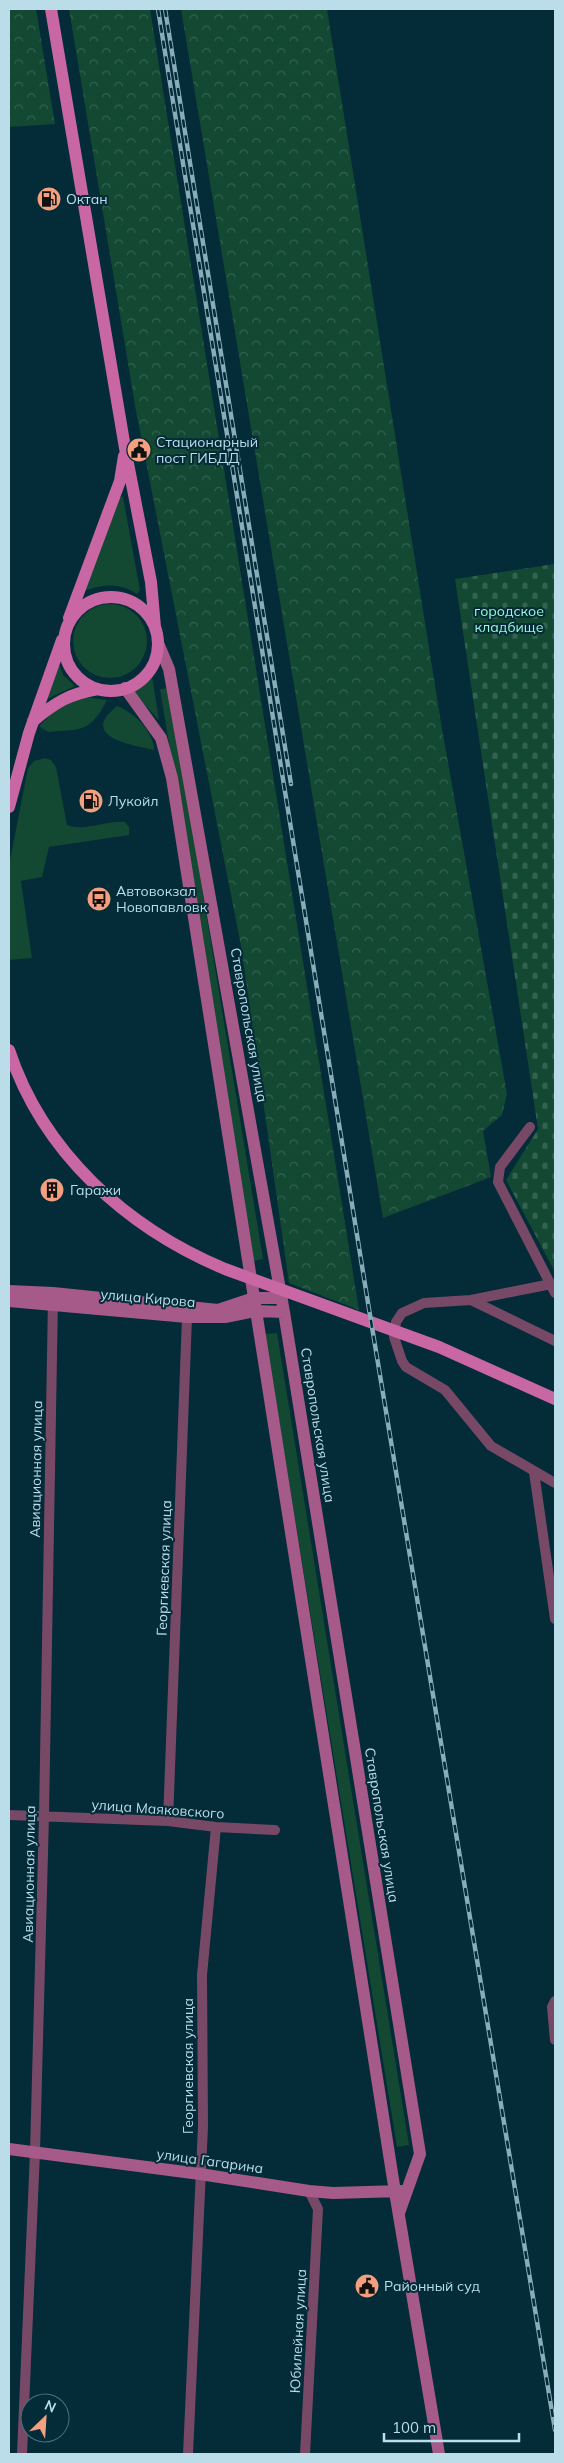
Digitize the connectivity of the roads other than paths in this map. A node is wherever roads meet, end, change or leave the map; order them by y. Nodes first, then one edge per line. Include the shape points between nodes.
1 (51, 9) edge
2 (125, 448) junction
3 (154, 627) junction
4 (66, 630) junction
5 (158, 643) junction
6 (126, 688) junction
7 (98, 689) junction
8 (33, 721) junction
9 (9, 807) edge
10 (9, 1050) edge
11 (530, 1127) dead end
12 (553, 1289) edge
13 (9, 1291) edge
14 (53, 1298) junction
15 (254, 1298) junction
16 (282, 1298) junction
17 (471, 1300) junction
18 (9, 1301) edge
19 (256, 1311) junction
20 (284, 1312) junction
21 (187, 1317) junction
22 (555, 1342) edge
23 (555, 1399) edge
24 (534, 1472) junction
25 (555, 1483) edge
26 (552, 1569) edge
27 (555, 1619) edge
28 (9, 1815) edge
29 (44, 1816) junction
30 (168, 1821) junction
31 (216, 1827) junction
32 (275, 1830) dead end
33 (555, 2001) edge
34 (555, 2040) edge
35 (9, 2149) edge
36 (36, 2152) junction
37 (200, 2174) junction
38 (309, 2191) junction
39 (401, 2192) junction
40 (333, 2193) junction
41 (318, 2209) junction
42 (22, 2454) edge
43 (188, 2454) edge
44 (306, 2454) edge
45 (439, 2454) edge

1 - 2 main road
2 - 3 main road via 151,582
2 - 4 main road via 120,481
3 - 4 main road via 140,607 112,597 83,605
3 - 5 main road
4 - 7 main road via 66,657 75,674
4 - 8 main road
5 - 6 main road via 152,666 136,683
5 - 16 main road, Ставропольская улица via 171,678
6 - 7 main road
6 - 15 main road via 161,738 172,778
7 - 8 main road via 74,694 54,704
8 - 9 main road
10 - 23 main road via 30,1098 54,1136 84,1175 144,1227 197,1257 439,1347
11 - 12 street via 500,1167 498,1182
12 - 17 street
13 - 14 main road, улица Кирова
14 - 15 main road, улица Кирова via 218,1310
14 - 18 main road, улица Кирова
14 - 21 main road, улица Кирова
14 - 29 street, Авиационная улица
15 - 16 main road, улица Кирова
15 - 19 main road
16 - 20 main road, Ставропольская улица
17 - 22 street
17 - 24 street via 424,1303 402,1313 396,1322 394,1337 402,1361 415,1373 445,1390 492,1446
19 - 20 main road, улица Кирова
19 - 21 main road, улица Кирова via 225,1317
19 - 39 main road
20 - 39 main road, Ставропольская улица via 420,2154
21 - 30 street, Георгиевская улица
24 - 25 street
24 - 26 street
26 - 27 street
28 - 29 street, улица Маяковского
29 - 30 street, улица Маяковского
29 - 36 street, Авиационная улица
30 - 31 street, улица Маяковского
31 - 32 street, улица Маяковского
31 - 37 street, Георгиевская улица via 202,1975 203,2126
33 - 34 street via 552,2007
35 - 36 main road, улица Гагарина
36 - 37 main road, улица Гагарина
36 - 42 street, Авиационная улица
37 - 38 main road, улица Гагарина
37 - 43 street, Георгиевская улица
38 - 40 main road, улица Гагарина
38 - 41 street, Юбилейная улица
39 - 40 main road, улица Гагарина
39 - 45 main road via 399,2212
40 - 41 street
41 - 44 street, Юбилейная улица

